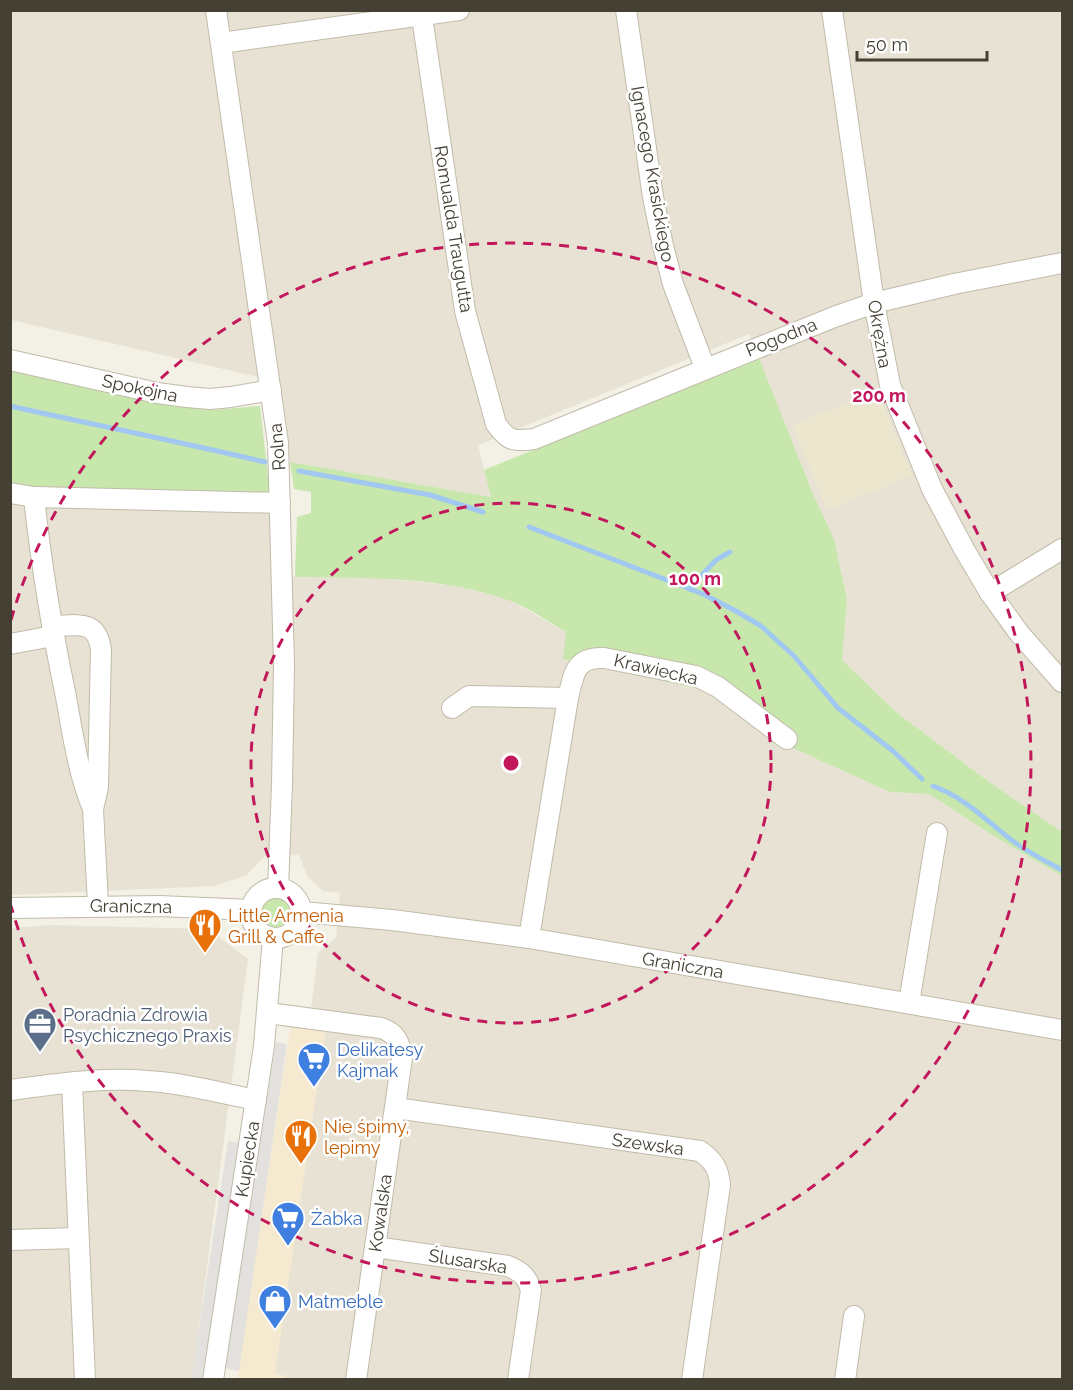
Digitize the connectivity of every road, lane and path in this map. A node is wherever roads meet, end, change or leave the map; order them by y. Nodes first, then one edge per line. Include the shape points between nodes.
1 (216, 10) edge
2 (459, 10) edge
3 (626, 10) edge
4 (832, 10) edge
5 (422, 13) edge
6 (221, 44) junction
7 (1062, 263) edge
8 (874, 303) junction
9 (10, 360) edge
10 (705, 368) junction
11 (271, 390) junction
12 (510, 439) joint
13 (10, 493) edge
14 (34, 497) junction
15 (280, 503) junction
16 (1062, 549) edge
17 (990, 593) junction
18 (53, 631) junction
19 (10, 645) edge
20 (1062, 682) edge
21 (568, 698) junction
22 (452, 708) dead end
23 (787, 739) dead end
24 (93, 809) junction
25 (937, 833) dead end
26 (278, 888) junction
27 (98, 906) junction
28 (10, 908) edge
29 (251, 910) junction
30 (302, 912) junction
31 (273, 938) junction
32 (529, 938) junction
33 (909, 1003) junction
34 (268, 1012) junction
35 (1062, 1030) edge
36 (72, 1083) junction
37 (10, 1090) edge
38 (256, 1100) junction
39 (395, 1108) junction
40 (78, 1238) junction
41 (10, 1240) edge
42 (375, 1247) junction
43 (854, 1316) dead end
44 (85, 1380) edge
45 (213, 1380) edge
46 (356, 1380) edge
47 (518, 1380) edge
48 (692, 1380) edge
49 (845, 1380) edge

1 - 6 street, Rolna
2 - 5 street
3 - 10 street, Ignacego Krasickiego via 663,246
4 - 8 street, Okrężna
5 - 6 street
5 - 12 street, Romualda Traugutta via 465,311 496,424
6 - 11 street, Rolna
7 - 8 street, Pogodna
8 - 10 street, Pogodna
8 - 17 street, Okrężna via 890,385 932,489
9 - 11 street, Spokojna via 187,397 210,399
10 - 12 street, Pogodna via 534,439
11 - 15 street, Rolna
13 - 14 street
14 - 15 street
14 - 18 street
15 - 26 street, Rolna via 284,664
16 - 17 street
17 - 20 street, Okrężna via 1018,633
18 - 19 street
18 - 24 street via 83,784
18 - 24 street via 85,626 93,628 100,640 98,787
21 - 22 street via 469,696
21 - 23 street, Krawiecka via 574,671 585,661 594,657 637,663 696,676 718,687
21 - 32 street, Krawiecka
24 - 27 street
25 - 33 street
26 - 29 street via 259,895
26 - 30 street via 296,896
27 - 28 street, Graniczna
27 - 29 street, Graniczna
29 - 31 street via 255,927
30 - 31 street via 292,933
30 - 32 street, Graniczna
31 - 34 street, Kupiecka
32 - 33 street, Graniczna
33 - 35 street, Graniczna
34 - 38 street, Kupiecka
34 - 39 street, Kowalska via 381,1028 392,1033 399,1041 402,1058
36 - 37 street
36 - 38 street via 150,1081
36 - 40 street
38 - 45 street, Kupiecka
39 - 42 street, Kowalska
39 - 48 street, Szewska via 700,1151 709,1157 718,1170 720,1185
40 - 41 street
40 - 44 street
42 - 46 street, Kowalska
42 - 47 street, Ślusarska via 520,1271 531,1290
43 - 49 street

